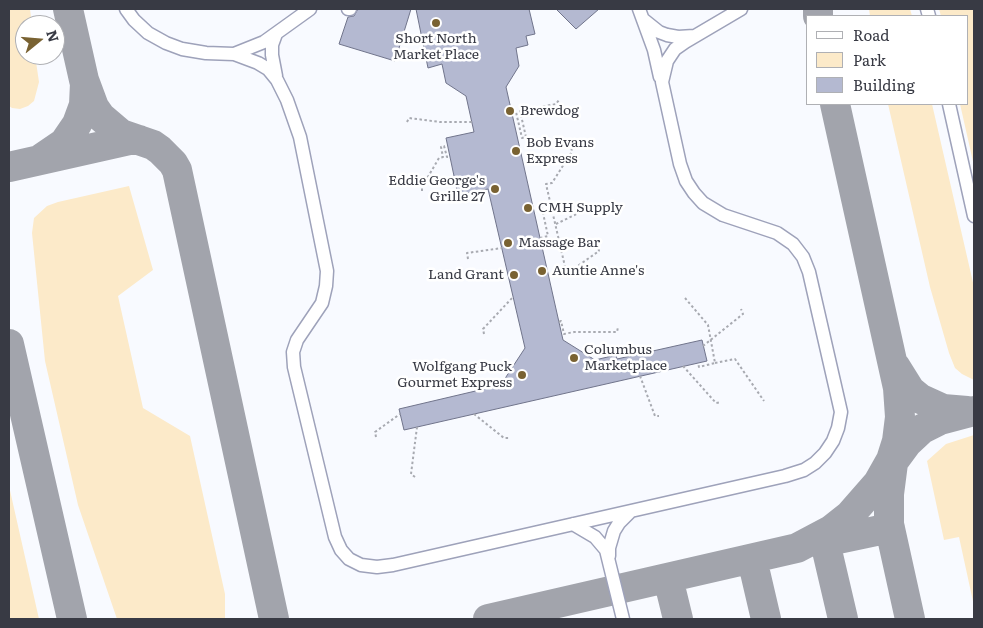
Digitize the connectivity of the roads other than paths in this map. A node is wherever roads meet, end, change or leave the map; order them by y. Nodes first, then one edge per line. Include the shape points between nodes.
1 (126, 9) edge
2 (310, 9) edge
3 (741, 9) edge
4 (641, 14) edge
5 (276, 34) junction
6 (698, 34) junction
7 (234, 54) junction
8 (662, 82) junction
9 (280, 86) junction
10 (949, 105) edge
11 (974, 216) edge
12 (632, 511) junction
13 (573, 524) junction
14 (610, 558) junction
15 (624, 619) edge

1 - 7 street via 148,33 166,43 182,49
2 - 5 street
3 - 6 street
4 - 6 street via 659,32 667,35 684,37
4 - 8 street
5 - 7 street via 257,46
5 - 9 street via 272,55
6 - 8 street via 671,54
7 - 9 street via 268,69
8 - 12 street via 680,164 694,193 703,203 723,215 777,233 793,244 803,257 841,412 838,428 825,454 804,470
9 - 13 street via 300,137 328,271 322,303 297,340 293,352 310,439 332,528 341,550 361,566 377,567
10 - 11 street
12 - 13 street
12 - 14 street via 614,531
13 - 14 street via 595,537
14 - 15 street

